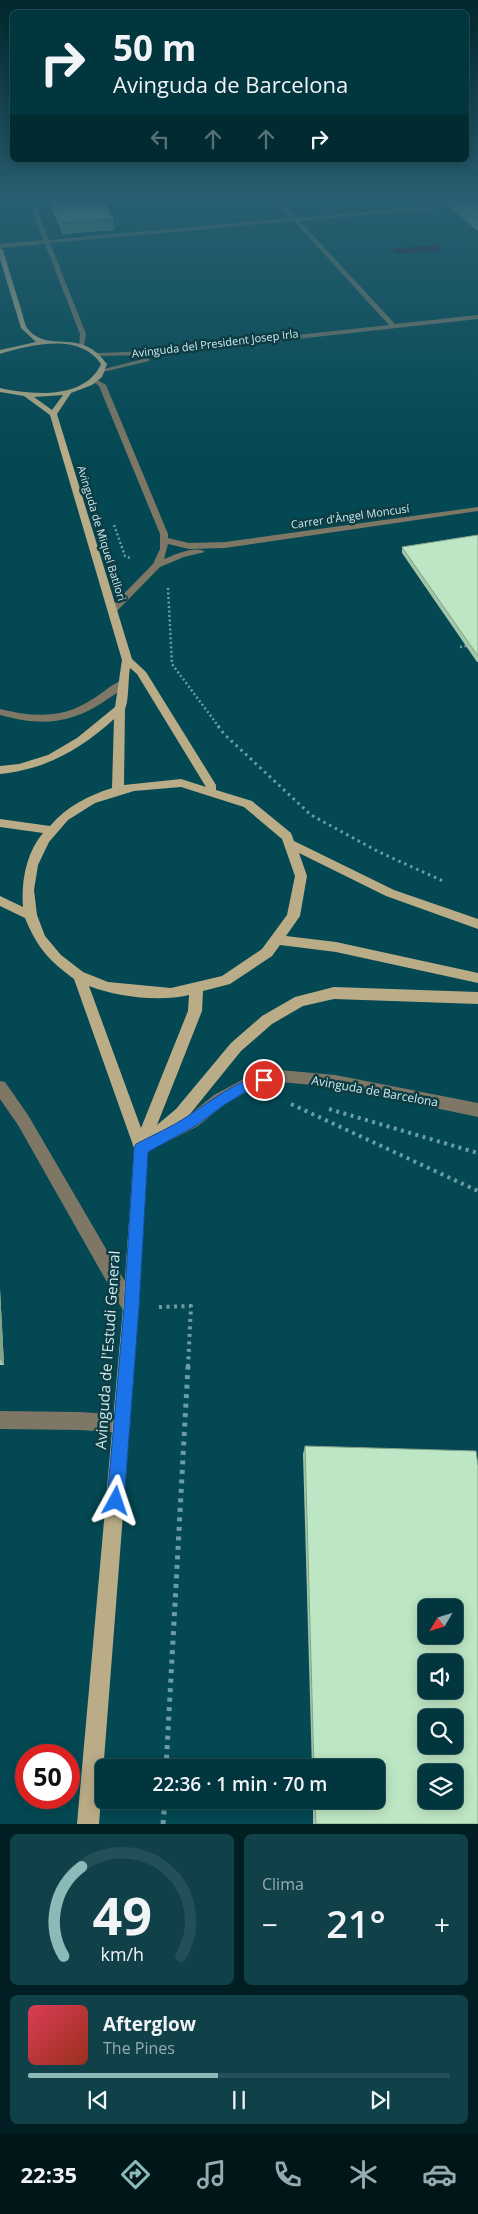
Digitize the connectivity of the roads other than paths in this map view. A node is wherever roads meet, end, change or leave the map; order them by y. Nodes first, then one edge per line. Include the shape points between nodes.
1 (8, 282) edge
2 (62, 282) edge
3 (353, 282) edge
4 (478, 317) edge
5 (478, 323) edge
6 (393, 326) junction
7 (21, 337) junction
8 (42, 343) junction
9 (81, 346) junction
10 (0, 352) edge
11 (98, 355) junction
12 (103, 370) junction
13 (94, 380) junction
14 (0, 390) edge
15 (69, 391) junction
16 (27, 395) junction
17 (52, 414) junction
18 (478, 509) edge
19 (164, 540) junction
20 (225, 545) junction
21 (157, 565) junction
22 (113, 610) junction
23 (127, 660) junction
24 (121, 684) junction
25 (122, 706) junction
26 (0, 712) edge
27 (0, 770) edge
28 (212, 788) junction
29 (118, 790) junction
30 (0, 823) edge
31 (50, 830) junction
32 (291, 844) junction
33 (0, 901) edge
34 (25, 913) junction
35 (478, 924) edge
36 (281, 940) junction
37 (79, 976) junction
38 (478, 978) edge
39 (196, 990) junction
40 (478, 998) edge
41 (0, 1087) edge
42 (478, 1110) edge
43 (141, 1148) junction
44 (131, 1308) junction
45 (0, 1420) edge
46 (122, 1424) junction
47 (88, 1824) edge

1 - 7 main road
2 - 9 street via 83,334
3 - 6 street
4 - 6 street, Avinguda del President Josep Irla
5 - 12 street, Avinguda del President Josep Irla via 144,360
6 - 11 street, Avinguda del President Josep Irla via 152,353
7 - 8 main road
7 - 8 main road
7 - 10 main road
8 - 9 main road
9 - 11 main road
11 - 12 main road via 104,364
12 - 13 main road
13 - 15 main road
13 - 19 street via 102,385
14 - 16 main road
15 - 16 main road
15 - 17 main road
16 - 17 main road
17 - 22 main road, Avinguda de Miquel Batllori
18 - 20 street, Carrer d'Àngel Moncusí
19 - 20 street, Carrer d'Àngel Moncusí via 189,546
19 - 21 street
20 - 21 street, Carrer d'Àngel Moncusí via 182,555
21 - 22 street
22 - 23 main road, Avinguda de Miquel Batllori
23 - 24 main road, Avinguda de Miquel Batllori
23 - 28 main road, Avinguda de Miquel Batllori via 141,672
24 - 25 main road, Avinguda de Miquel Batllori
24 - 26 street via 92,706 56,718 30,720
25 - 27 main road via 68,750 44,763
25 - 29 main road, Avinguda de Miquel Batllori
28 - 29 main road via 157,784
28 - 32 main road via 259,809 278,825
29 - 31 main road via 80,806
30 - 31 main road
31 - 34 main road via 36,848 27,869 23,891
32 - 35 main road via 390,893
32 - 36 main road via 300,867 301,891 295,916
33 - 34 main road
34 - 37 main road via 44,948 59,964
36 - 38 main road via 336,947
36 - 39 main road via 245,971
37 - 39 main road via 134,994 165,995
37 - 43 main road, Avinguda de l'Estudi General
39 - 43 main road, Avinguda de l'Estudi General via 195,1011
40 - 43 main road via 334,993 300,1001 267,1020 236,1047 181,1114
41 - 44 street via 23,1120
42 - 43 street, Avinguda de Barcelona via 335,1081 280,1076 247,1084 192,1121
43 - 44 main road, Avinguda de l'Estudi General
44 - 46 main road, Avinguda de l'Estudi General
45 - 46 street
46 - 47 main road, Avinguda de l'Estudi General

